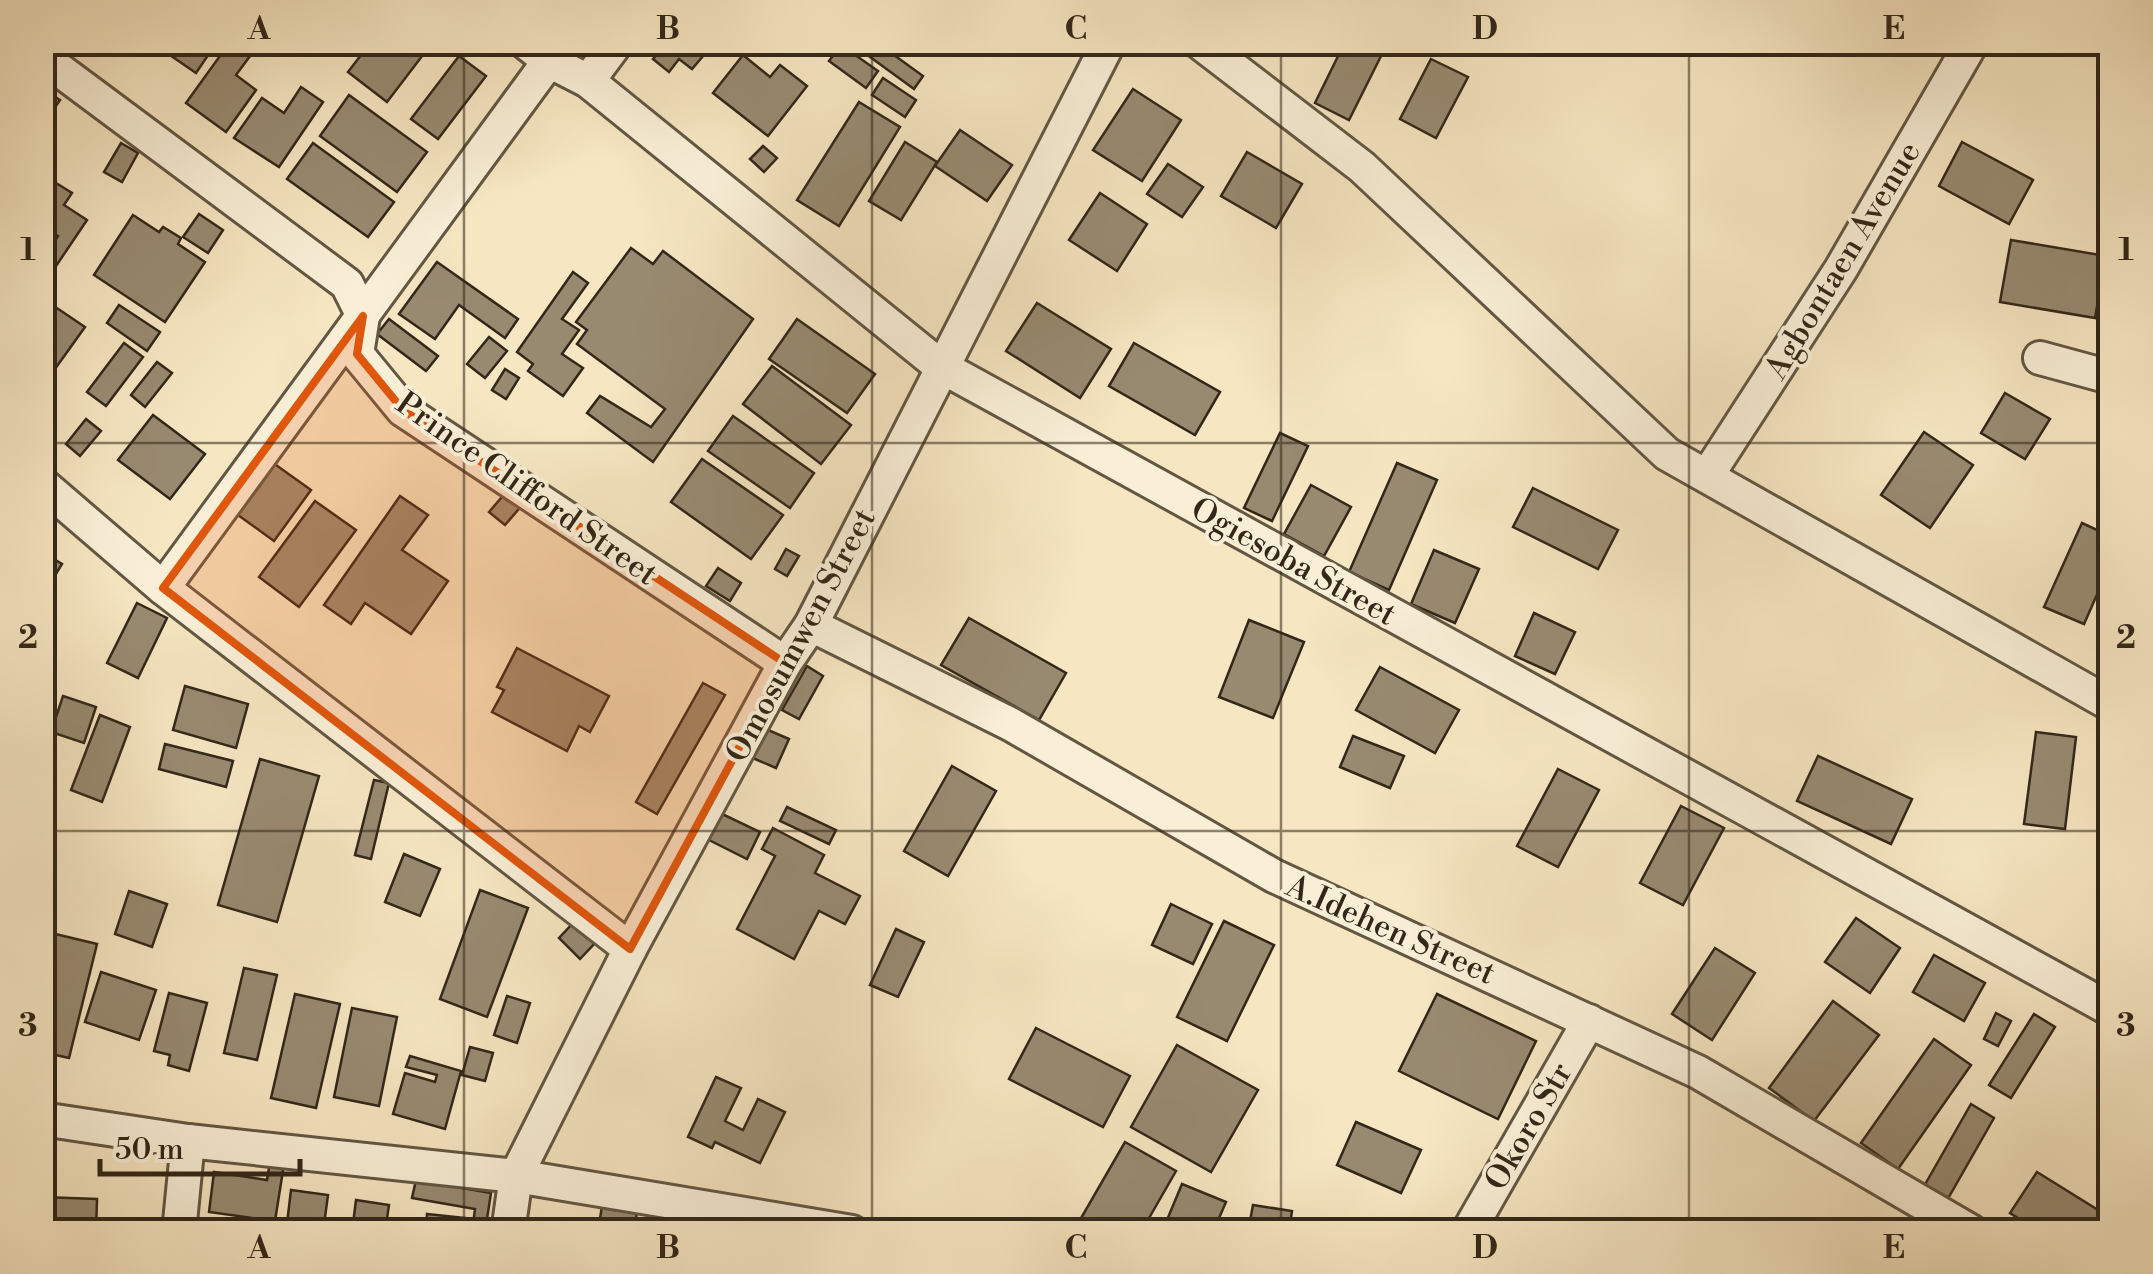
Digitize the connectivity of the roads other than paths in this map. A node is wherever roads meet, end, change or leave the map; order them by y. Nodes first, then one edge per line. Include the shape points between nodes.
1 (617, 42) edge
2 (1109, 42) edge
3 (1199, 42) edge
4 (1972, 42) edge
5 (537, 52) edge
6 (42, 57) edge
7 (588, 81) junction
8 (363, 316) junction
9 (2040, 358) dead end
10 (940, 366) junction
11 (2110, 378) edge
12 (1707, 476) junction
13 (42, 484) edge
14 (163, 588) junction
15 (810, 625) junction
16 (785, 663) junction
17 (2110, 704) edge
18 (630, 949) junction
19 (2110, 1009) edge
20 (1589, 1021) junction
21 (42, 1119) edge
22 (188, 1141) junction
23 (516, 1176) junction
24 (776, 1225) edge
25 (179, 1232) edge
26 (508, 1232) edge
27 (852, 1232) edge
28 (1468, 1232) edge
29 (1972, 1232) edge

1 - 7 street
2 - 10 street, Omosumwen Street
3 - 12 street via 1362,167 1667,454
4 - 12 street, Agbontaen Avenue via 1841,269
5 - 7 street, Ogiesoba Street
5 - 8 street
6 - 8 street via 347,284
7 - 10 street, Ogiesoba Street
8 - 14 street
8 - 16 street, Prince Clifford Street via 357,354 403,410
9 - 11 street
10 - 15 street, Omosumwen Street
10 - 19 street, Ogiesoba Street
12 - 17 street
13 - 14 street
14 - 18 street
15 - 16 street, Omosumwen Street
15 - 20 street, A.Idehen Street via 1012,725 1274,876
16 - 18 street, Omosumwen Street
18 - 23 street, Omosumwen Street
20 - 28 street, Okoro Str
20 - 29 street, A.Idehen Street via 1698,1072
21 - 22 street
22 - 23 street
22 - 25 street
23 - 24 street
23 - 26 street, Omosumwen Street
24 - 27 street

